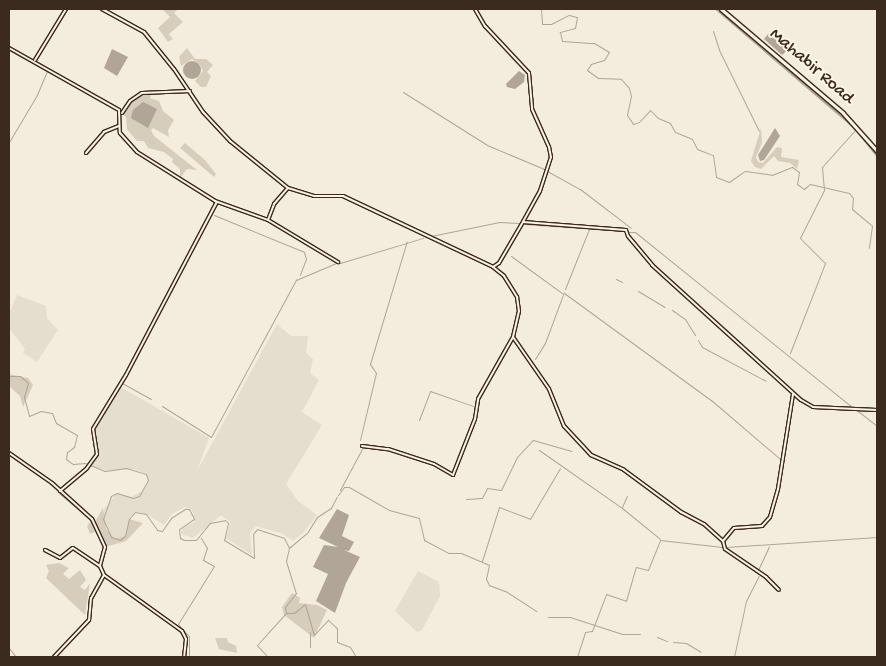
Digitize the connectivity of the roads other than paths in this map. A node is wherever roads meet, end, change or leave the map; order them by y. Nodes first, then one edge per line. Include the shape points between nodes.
1 (66, 9) edge
2 (102, 9) edge
3 (475, 9) edge
4 (721, 9) edge
5 (9, 48) edge
6 (35, 60) junction
7 (190, 91) junction
8 (122, 114) junction
9 (119, 126) junction
10 (877, 151) edge
11 (86, 153) dead end
12 (288, 188) junction
13 (217, 202) junction
14 (268, 220) junction
15 (524, 222) junction
16 (338, 262) dead end
17 (493, 267) junction
18 (513, 337) junction
19 (793, 394) junction
20 (877, 410) edge
21 (362, 446) dead end
22 (9, 453) edge
23 (60, 490) junction
24 (722, 541) junction
25 (45, 550) dead end
26 (100, 566) junction
27 (104, 575) junction
28 (779, 590) dead end
29 (54, 657) edge
30 (184, 657) edge

1 - 6 street
2 - 7 street via 144,32
3 - 15 street via 485,26 529,73 532,108 549,147 551,157 540,191
4 - 10 street, Mahabir Road via 843,112
5 - 6 street
6 - 8 street
7 - 8 street via 142,93 130,101
7 - 12 street via 203,112 230,141
8 - 9 street
9 - 11 street via 104,132
9 - 13 street via 131,146 150,163
12 - 14 street via 274,204
12 - 17 street via 314,196 343,196
13 - 14 street
13 - 23 street via 126,375 93,429 94,442 99,450 92,463
14 - 16 street
15 - 17 street
15 - 19 street via 626,230 652,264
17 - 18 street via 504,276 517,297 519,311
18 - 21 street via 478,399 475,419 453,474 434,464 388,449
18 - 24 street via 549,389 564,426 587,451 624,470 681,512 704,524
19 - 20 street via 813,407
19 - 24 street via 778,489 770,517 762,526 734,528
22 - 23 street
23 - 26 street via 92,519 99,530 105,552
24 - 28 street via 725,549
25 - 26 street via 60,558 73,548
26 - 27 street
27 - 29 street via 91,598 89,620
27 - 30 street via 182,631 186,639

